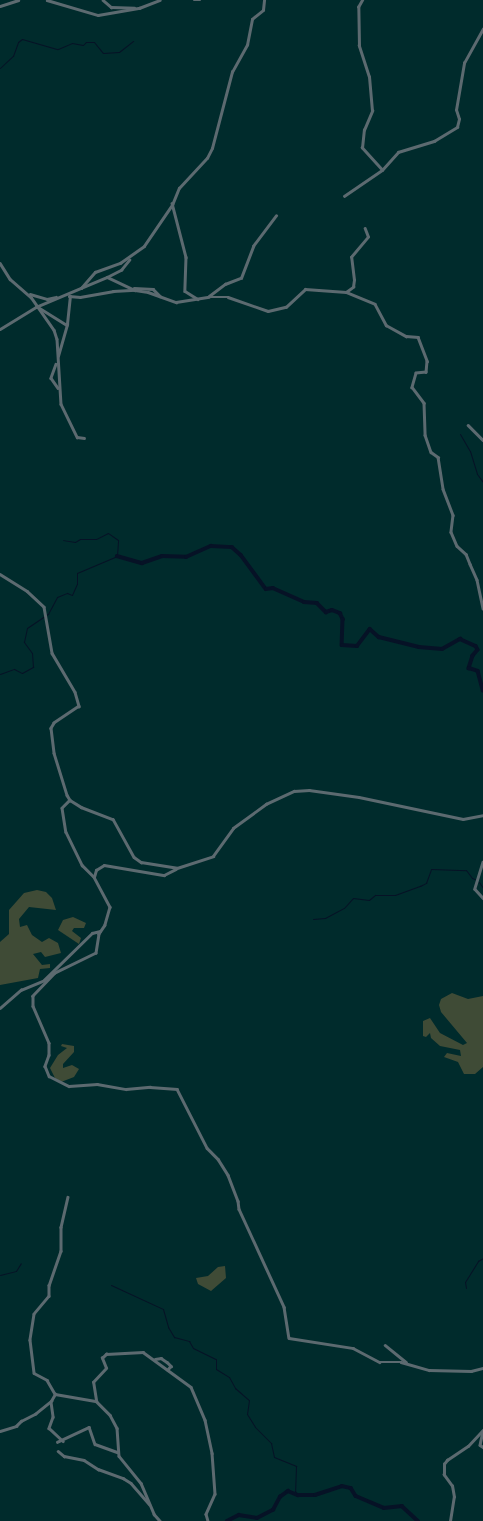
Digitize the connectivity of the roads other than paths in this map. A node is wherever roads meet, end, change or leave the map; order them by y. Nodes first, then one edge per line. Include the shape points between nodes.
1 (18, 0) edge
2 (47, 0) edge
3 (103, 0) edge
4 (160, 0) edge
5 (194, 0) edge
6 (200, 0) edge
7 (264, 0) edge
8 (362, 0) edge
9 (0, 6) edge
10 (139, 8) junction
11 (483, 29) edge
12 (382, 170) junction
13 (344, 196) dead end
14 (172, 203) junction
15 (276, 216) dead end
16 (365, 229) dead end
17 (133, 256) junction
18 (0, 263) edge
19 (107, 277) junction
20 (81, 288) junction
21 (134, 289) junction
22 (346, 292) junction
23 (28, 293) junction
24 (65, 295) junction
25 (70, 296) junction
26 (209, 297) junction
27 (198, 299) junction
28 (37, 307) junction
29 (67, 324) junction
30 (0, 329) edge
31 (56, 361) junction
32 (59, 389) junction
33 (468, 425) dead end
34 (84, 438) dead end
35 (483, 440) edge
36 (0, 574) edge
37 (483, 608) edge
38 (70, 800) junction
39 (483, 815) edge
40 (483, 862) edge
41 (176, 868) junction
42 (94, 877) junction
43 (483, 898) edge
44 (101, 931) junction
45 (0, 1008) edge
46 (68, 1197) dead end
47 (385, 1345) dead end
48 (154, 1359) junction
49 (411, 1366) junction
50 (483, 1368) edge
51 (168, 1370) junction
52 (55, 1394) junction
53 (51, 1401) junction
54 (96, 1401) junction
55 (483, 1430) edge
56 (0, 1431) edge
57 (62, 1441) junction
58 (57, 1442) dead end
59 (483, 1447) edge
60 (58, 1451) dead end
61 (117, 1452) junction
62 (150, 1506) junction
63 (160, 1521) edge
64 (208, 1521) edge
65 (450, 1521) edge

1 - 9 street
2 - 10 street via 98,15
3 - 10 street via 111,7
4 - 10 street
5 - 6 street
7 - 14 street via 263,10 252,19 247,45 232,72 212,148 207,158 179,188
8 - 12 street via 358,7 359,46 369,77 372,111 364,130 362,148
11 - 12 street via 464,63 456,110 459,119 457,127 434,140 398,152
12 - 13 street
14 - 17 street via 144,246
14 - 27 street via 186,257 185,291
15 - 26 street via 253,246 240,278 225,284
16 - 22 street via 368,237 366,242 357,248 351,257 354,280 353,287
17 - 19 street via 124,267
17 - 20 street via 95,272
18 - 23 street via 10,279
19 - 20 street
19 - 21 street
20 - 24 street
21 - 25 street via 114,290 80,298
21 - 27 street via 153,290 160,297 176,302
22 - 26 street via 304,289 286,307 268,311 228,297
22 - 37 street via 375,304 386,325 406,336 418,337 422,342 427,361 426,372 416,373 412,387 424,403 425,435 431,452 438,457 443,489 453,515 450,532 477,580
23 - 24 street via 47,299
23 - 28 street
24 - 25 street
24 - 28 street
25 - 29 street
26 - 27 street
28 - 29 street
28 - 30 street
28 - 31 street via 56,335
29 - 31 street
31 - 32 street
31 - 32 street via 51,378
32 - 34 street via 61,404 73,430 77,437
33 - 35 street
36 - 38 street via 27,591 44,607 52,653 75,692 79,706 54,723 51,728 54,753
38 - 41 street via 113,819 134,857 141,862
38 - 42 street via 62,808 66,832 85,870
39 - 41 street via 464,819 359,797 309,790 294,791 266,804 233,828 213,856
40 - 43 street via 476,883 476,893
41 - 42 street via 164,875 104,865 96,870
42 - 44 street via 110,907
44 - 45 street via 92,933 48,977 21,990
44 - 49 street via 96,953 55,973 32,996 33,1006 49,1043 49,1055 45,1066 49,1076 69,1086 97,1084 126,1089 177,1089 207,1148 228,1175 239,1209 284,1307 289,1338 353,1348 379,1362 402,1362
46 - 52 street via 61,1227 61,1251 49,1285 48,1296 34,1314 30,1340 34,1373 47,1380
47 - 49 street
48 - 51 street
48 - 51 street via 161,1358 167,1362 171,1366
48 - 54 street via 143,1352 103,1356 106,1368 93,1382
49 - 50 street via 439,1371 472,1371
51 - 64 street via 194,1391 206,1423 212,1453 215,1492 206,1514
52 - 53 street
52 - 54 street
53 - 56 street via 16,1426
53 - 57 street via 52,1417 48,1428
54 - 61 street via 115,1422
55 - 59 street via 480,1445
55 - 65 street via 468,1446 444,1464 444,1475 452,1486 454,1497
57 - 58 street
57 - 61 street via 89,1427 95,1444
60 - 62 street via 64,1456 84,1460 98,1469 123,1478 131,1483
61 - 62 street via 142,1483
62 - 63 street

